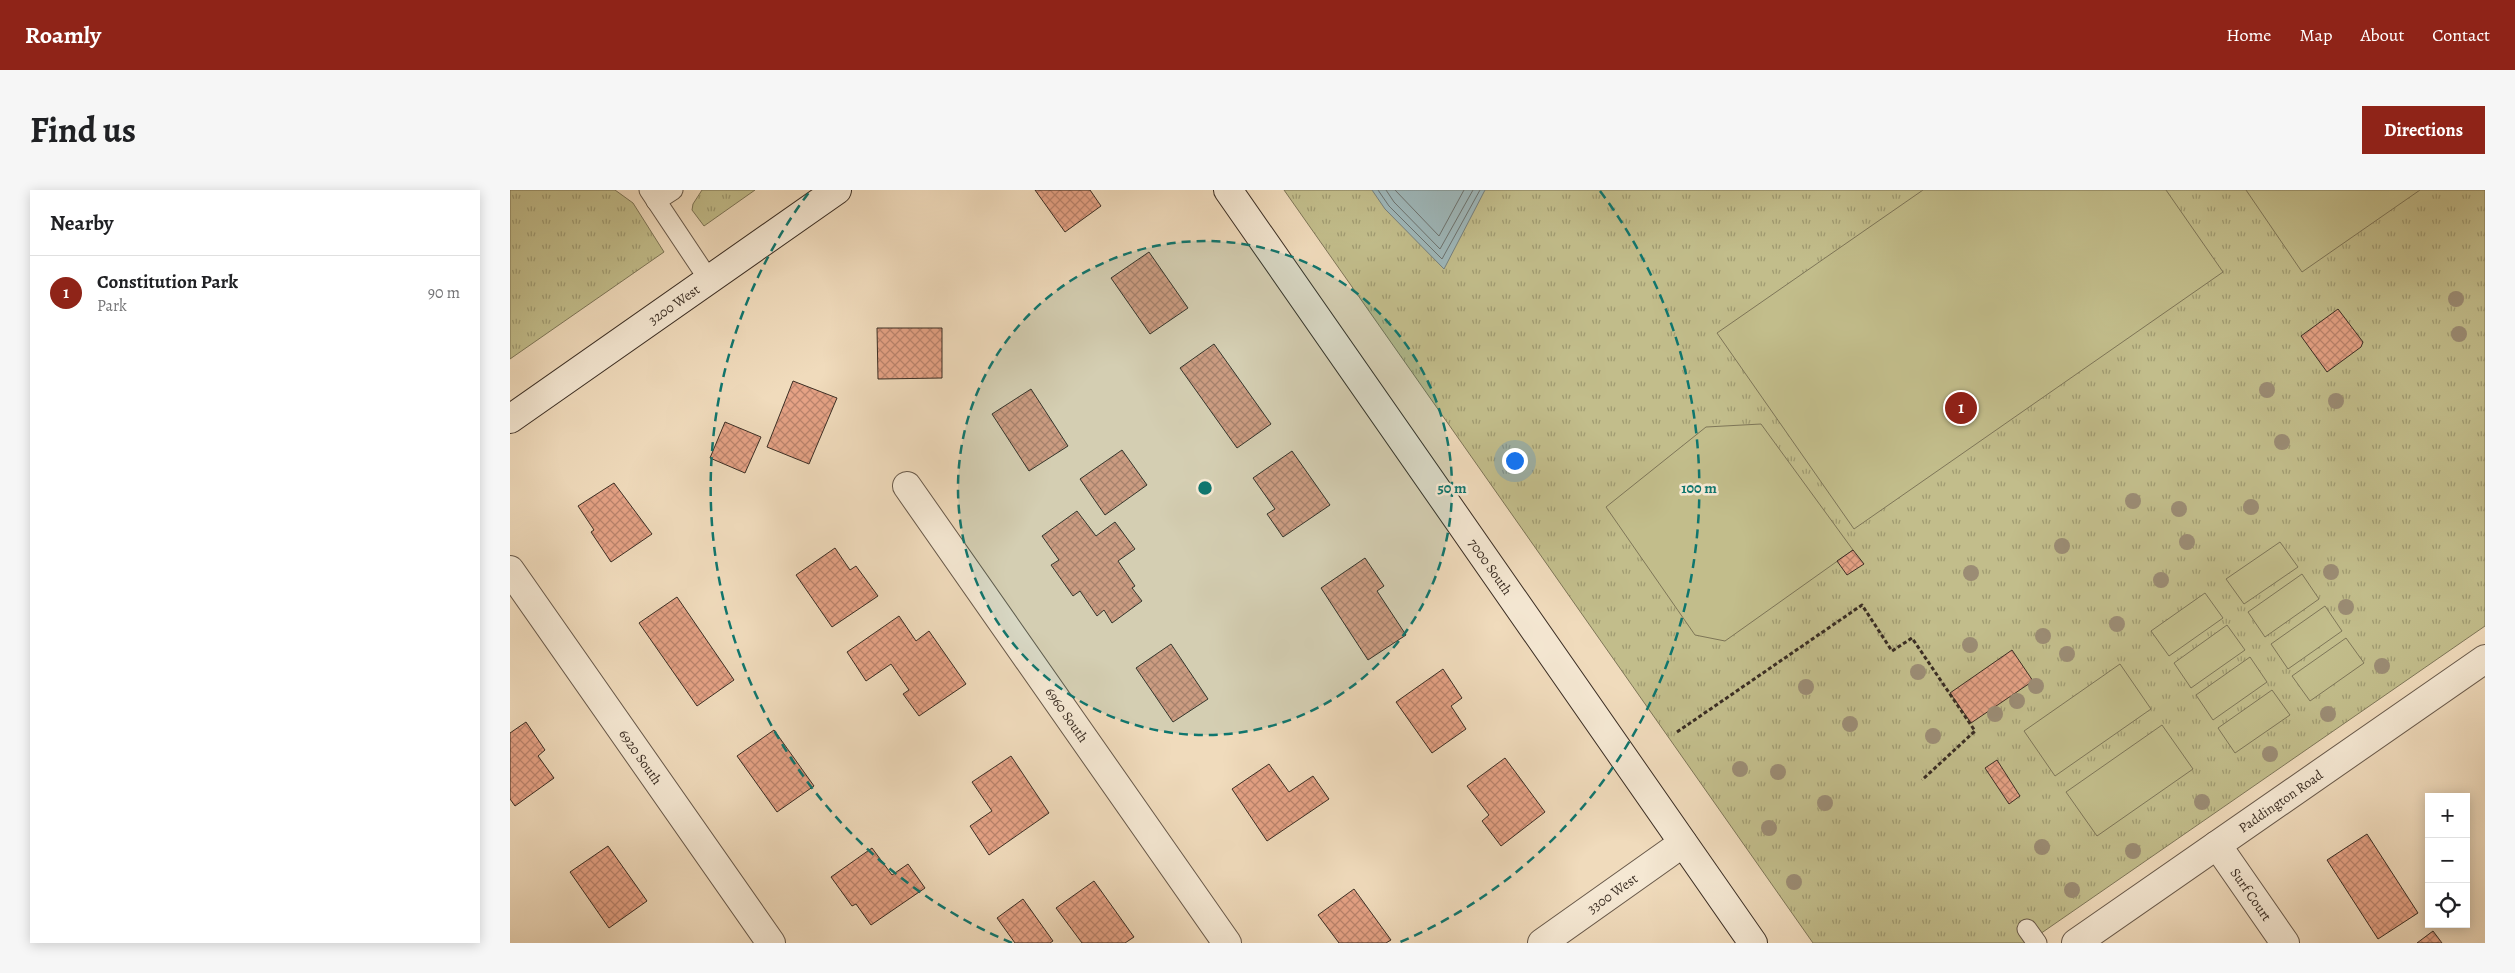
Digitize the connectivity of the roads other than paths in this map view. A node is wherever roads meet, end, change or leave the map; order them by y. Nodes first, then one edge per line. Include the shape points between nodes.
1 (674, 190) edge
2 (837, 190) edge
3 (1228, 190) edge
4 (652, 195) edge
5 (709, 280) junction
6 (510, 419) edge
7 (907, 486) dead end
8 (510, 570) edge
9 (2485, 659) edge
10 (1683, 843) junction
11 (2217, 845) junction
12 (771, 943) edge
13 (1227, 943) edge
14 (1542, 943) edge
15 (1753, 943) edge
16 (2076, 943) edge
17 (2285, 943) edge

1 - 4 lane
2 - 5 street, 3200 West
3 - 10 street, 7000 South
4 - 5 lane
5 - 6 street, 3200 West
7 - 13 street, 6960 South
8 - 12 street, 6920 South
9 - 11 street, Paddington Road
10 - 14 street, 3300 West
10 - 15 street, 7000 South
11 - 16 street, Paddington Road
11 - 17 street, Surf Court

